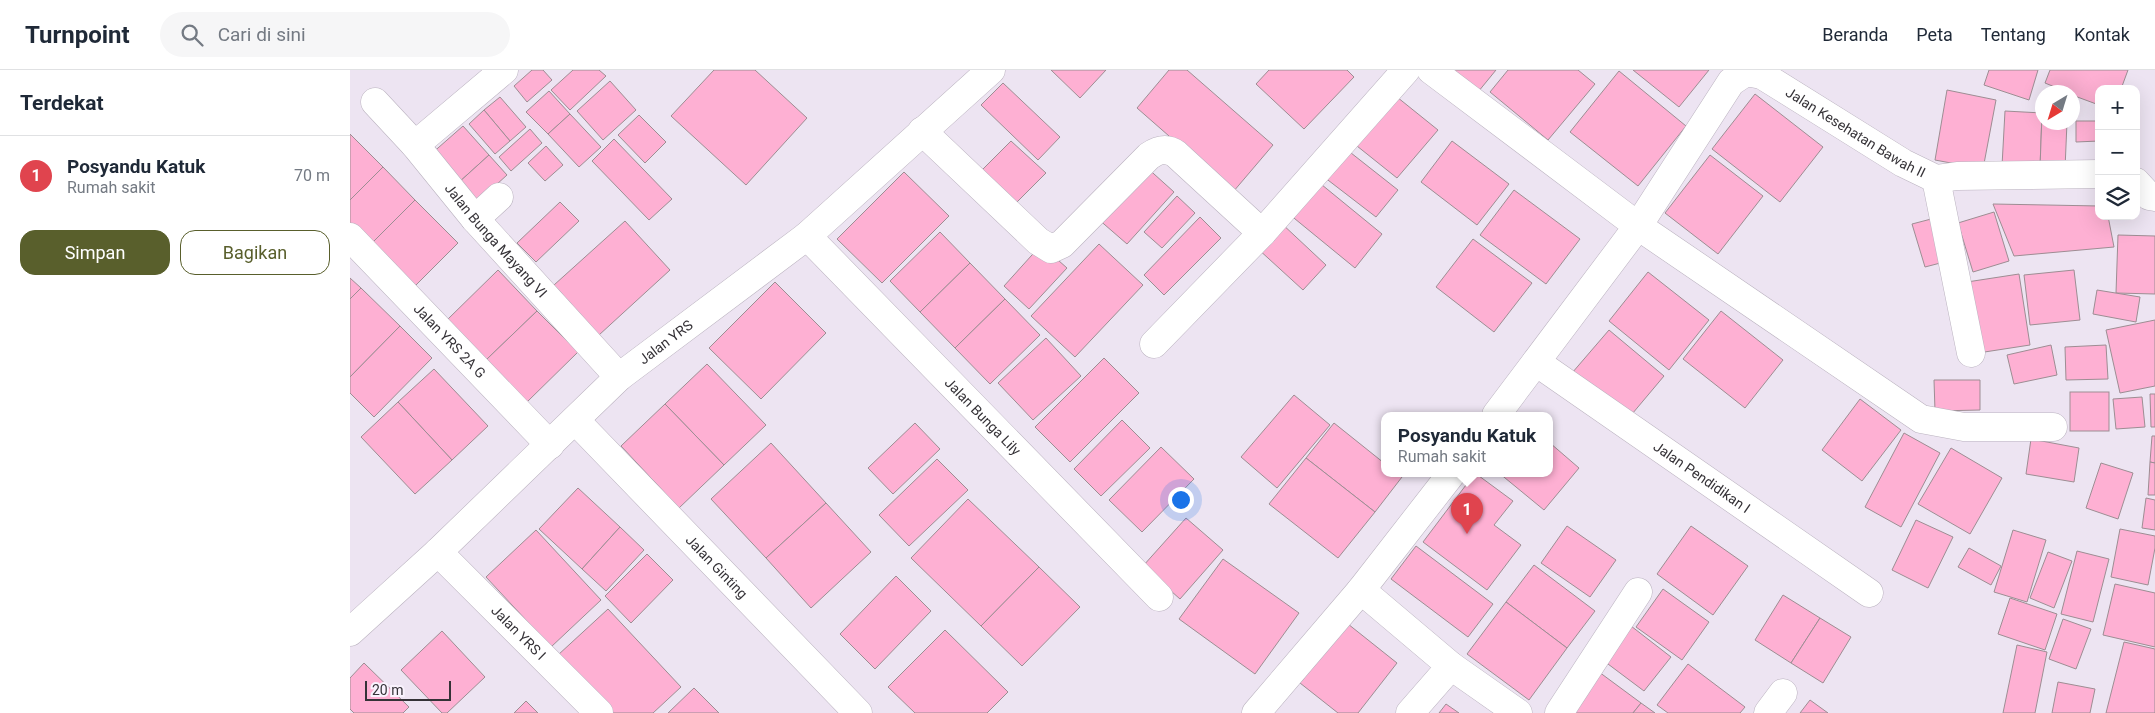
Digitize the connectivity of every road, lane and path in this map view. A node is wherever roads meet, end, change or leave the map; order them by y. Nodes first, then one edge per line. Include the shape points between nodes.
1 (504, 70) edge
2 (991, 70) edge
3 (1406, 70) edge
4 (1430, 70) edge
5 (375, 102) dead end
6 (922, 131) junction
7 (415, 145) junction
8 (2095, 174) edge
9 (1936, 179) junction
10 (2140, 186) edge
11 (499, 197) dead end
12 (2155, 197) edge
13 (475, 218) junction
14 (1638, 226) junction
15 (1262, 233) junction
16 (807, 236) junction
17 (350, 237) edge
18 (1154, 344) dead end
19 (1971, 353) dead end
20 (1536, 362) junction
21 (620, 377) junction
22 (1498, 412) edge
23 (576, 420) junction
24 (2053, 427) dead end
25 (550, 445) junction
26 (1449, 477) edge
27 (438, 552) junction
28 (1361, 590) junction
29 (1638, 592) dead end
30 (1869, 593) dead end
31 (1159, 597) dead end
32 (351, 629) edge
33 (1451, 666) junction
34 (599, 713) edge
35 (858, 713) edge
36 (1256, 713) edge
37 (1410, 713) edge
38 (1518, 713) edge
39 (1559, 713) edge

1 - 7 street
2 - 6 street, Jalan YRS
3 - 15 street
4 - 14 street
5 - 7 street, Jalan Bunga Mayang VI
6 - 15 street via 1038,241 1051,249 1062,244 1149,156 1165,149 1176,154
6 - 16 street, Jalan YRS
7 - 13 street, Jalan Bunga Mayang VI
8 - 9 street, Jalan Kesehatan Bawah II
9 - 14 street, Jalan Kesehatan Bawah II via 1902,163 1762,75 1746,72 1731,82
9 - 19 street
10 - 12 street via 2149,196
11 - 13 street
13 - 21 street, Jalan Bunga Mayang VI
14 - 20 street, Jalan Kesehatan Bawah II
14 - 24 street via 1921,419 1964,427
15 - 18 street
16 - 21 street, Jalan YRS
16 - 31 street, Jalan Bunga Lily
17 - 25 street, Jalan YRS 2A G
20 - 22 street, Jalan Kesehatan Bawah II
20 - 30 street, Jalan Pendidikan I
21 - 23 street, Jalan YRS
23 - 25 street, Jalan YRS
23 - 35 street, Jalan Ginting
25 - 27 street, Jalan YRS
26 - 28 street
27 - 32 street, Jalan YRS
27 - 34 street, Jalan YRS I
28 - 33 street
28 - 36 street
29 - 39 street
33 - 37 street
33 - 38 street

